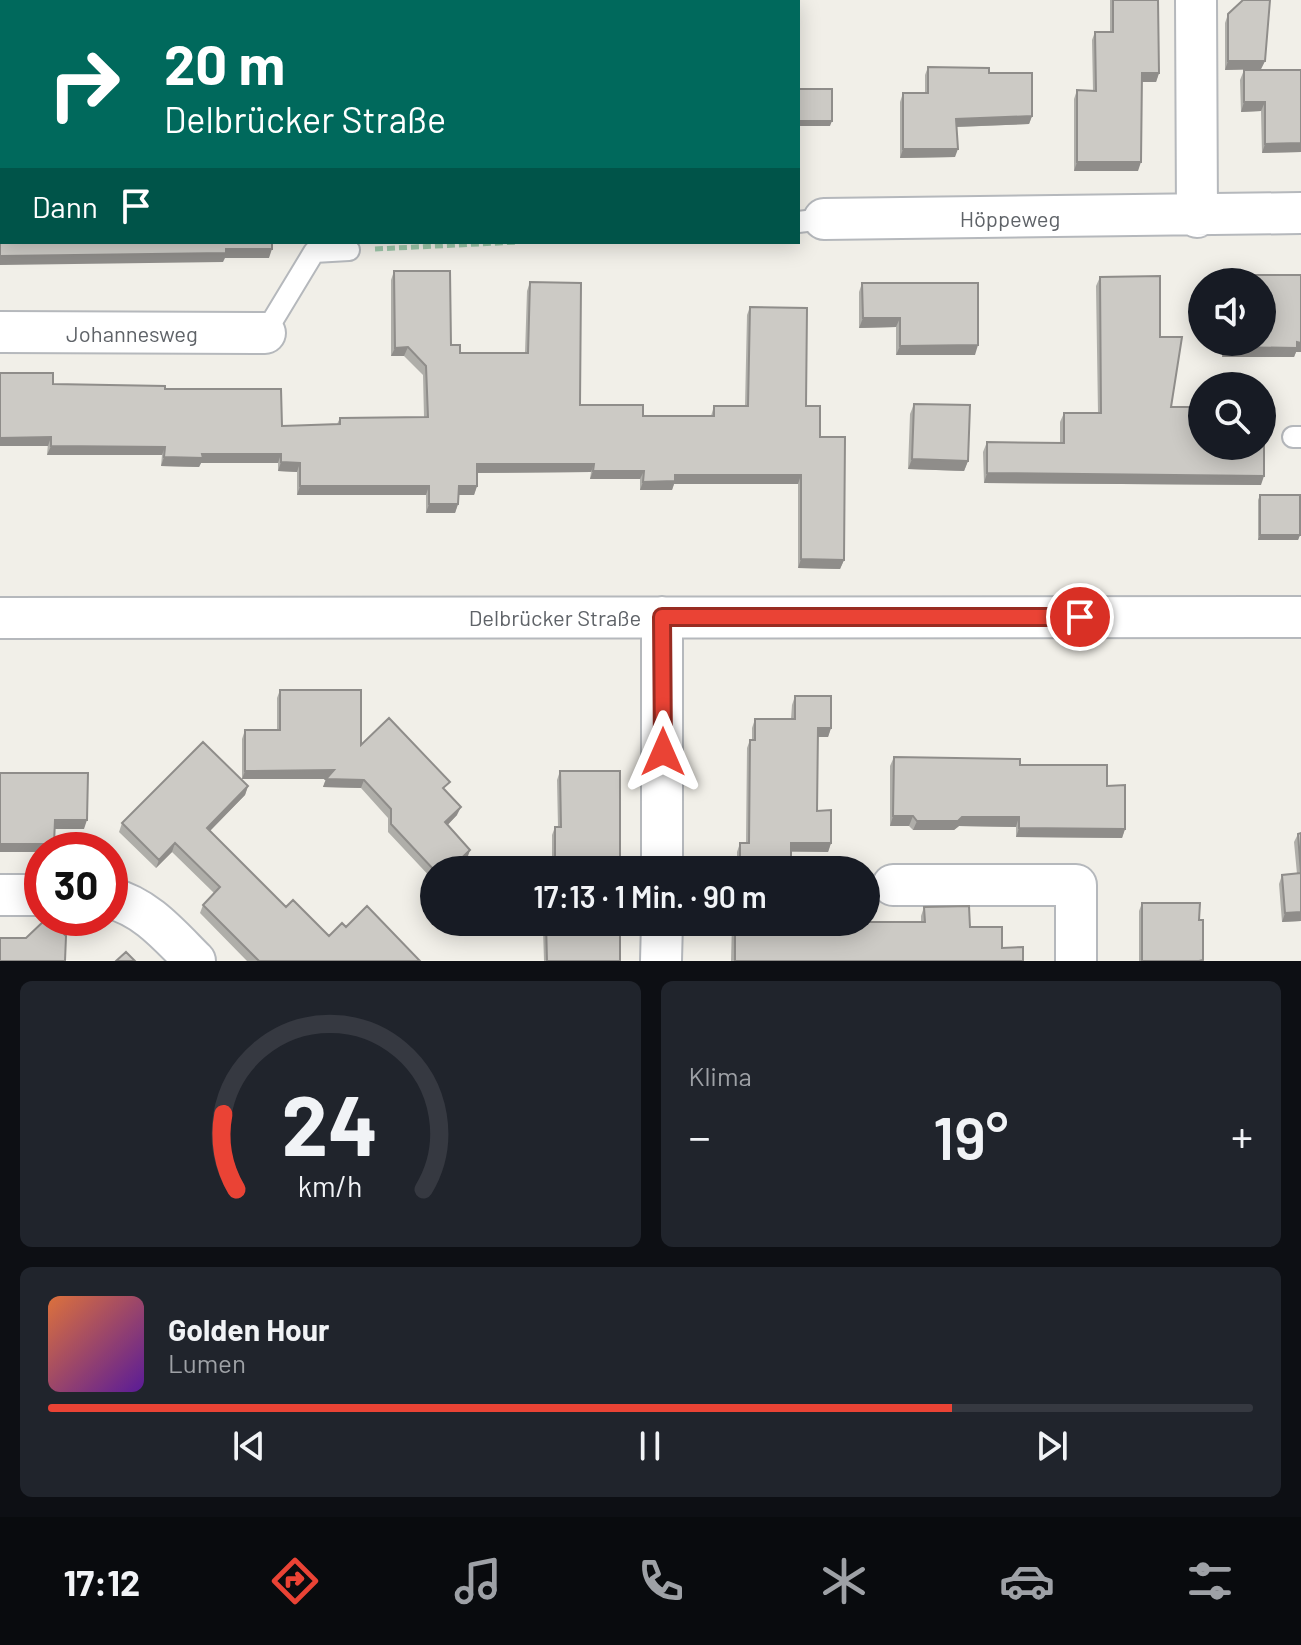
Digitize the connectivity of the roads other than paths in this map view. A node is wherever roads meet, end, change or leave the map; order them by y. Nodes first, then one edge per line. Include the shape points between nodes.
1 (1196, 0) edge
2 (1301, 213) edge
3 (1197, 217) junction
4 (811, 220) edge
5 (349, 250) road end
6 (0, 332) edge
7 (265, 333) joint
8 (662, 617) junction
9 (1301, 617) edge
10 (0, 618) edge
11 (662, 856) edge
12 (893, 885) dead end
13 (0, 895) edge
14 (24, 895) edge
15 (128, 904) edge
16 (662, 936) edge
17 (195, 961) edge
18 (661, 961) edge
19 (1076, 961) edge

1 - 3 street
2 - 3 street, Höppeweg
3 - 4 street, Höppeweg
5 - 7 lane via 314,252
6 - 7 street, Johannesweg
8 - 9 street, Delbrücker Straße
8 - 10 street, Delbrücker Straße
8 - 11 street
12 - 19 street via 1076,885
13 - 14 street
15 - 17 street via 153,919
16 - 18 street

